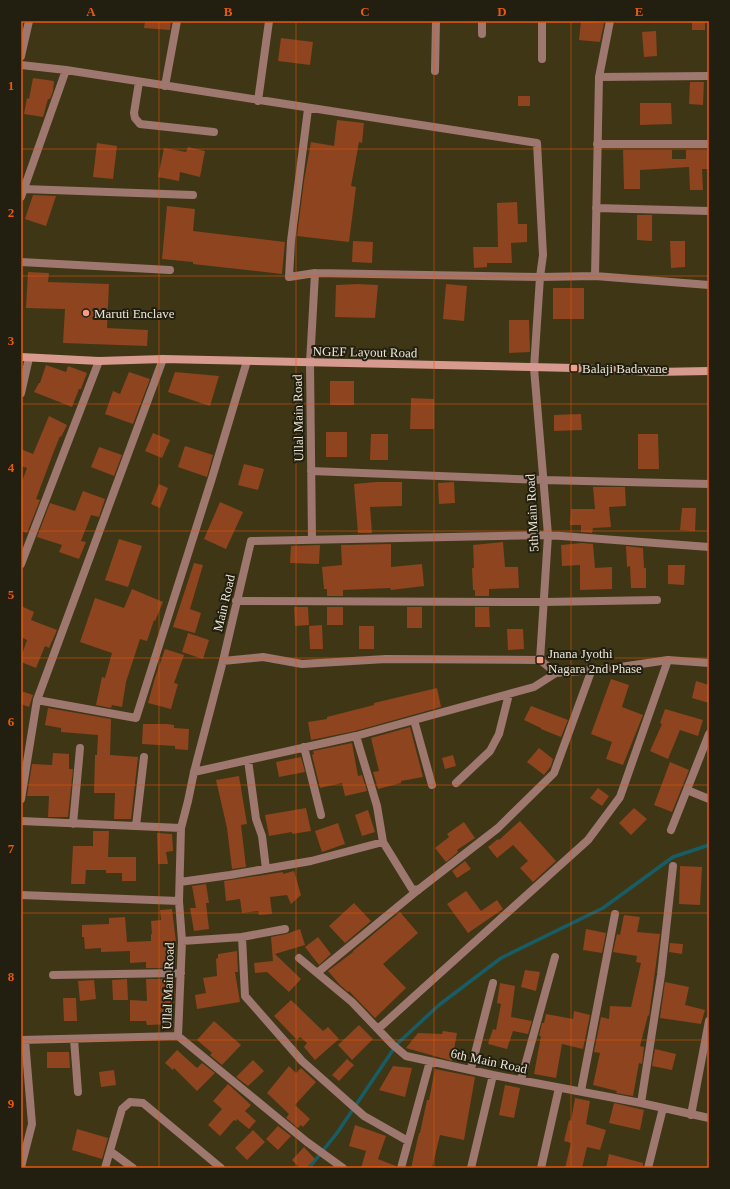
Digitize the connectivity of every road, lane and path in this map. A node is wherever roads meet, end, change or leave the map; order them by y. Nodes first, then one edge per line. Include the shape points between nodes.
1 (29, 21) edge
2 (177, 21) edge
3 (269, 21) edge
4 (436, 21) edge
5 (482, 21) edge
6 (542, 21) edge
7 (610, 21) edge
8 (482, 34) dead end
9 (21, 56) edge
10 (542, 59) dead end
11 (21, 65) edge
12 (66, 70) junction
13 (435, 71) dead end
14 (709, 76) edge
15 (599, 77) junction
16 (139, 82) junction
17 (166, 86) junction
18 (258, 101) junction
19 (308, 109) junction
20 (214, 132) dead end
21 (597, 144) junction
22 (709, 144) edge
23 (24, 189) junction
24 (193, 196) dead end
25 (21, 197) edge
26 (596, 208) junction
27 (709, 211) edge
28 (21, 262) edge
29 (170, 270) dead end
30 (315, 273) junction
31 (595, 276) junction
32 (540, 277) junction
33 (709, 285) edge
34 (25, 358) edge
35 (163, 359) junction
36 (99, 361) junction
37 (247, 362) junction
38 (310, 363) junction
39 (534, 368) junction
40 (709, 371) edge
41 (21, 393) edge
42 (311, 471) junction
43 (543, 480) junction
44 (709, 484) edge
45 (548, 535) junction
46 (312, 540) junction
47 (709, 547) edge
48 (21, 564) edge
49 (657, 600) dead end
50 (236, 601) junction
51 (544, 602) junction
52 (540, 660) junction
53 (668, 660) junction
54 (223, 661) junction
55 (709, 663) edge
56 (592, 669) junction
57 (556, 673) junction
58 (509, 694) junction
59 (37, 700) junction
60 (414, 720) junction
61 (205, 729) joint
62 (356, 736) junction
63 (709, 736) edge
64 (304, 747) junction
65 (80, 748) dead end
66 (144, 757) dead end
67 (248, 760) junction
68 (194, 772) junction
69 (456, 783) dead end
70 (432, 785) dead end
71 (687, 790) junction
72 (21, 799) edge
73 (709, 799) edge
74 (321, 815) dead end
75 (21, 822) edge
76 (73, 824) junction
77 (136, 826) junction
78 (181, 828) junction
79 (672, 830) dead end
80 (382, 842) junction
81 (673, 866) dead end
82 (266, 869) junction
83 (180, 882) junction
84 (418, 890) junction
85 (21, 895) edge
86 (179, 901) junction
87 (615, 914) dead end
88 (285, 928) dead end
89 (242, 937) junction
90 (182, 941) junction
91 (555, 957) dead end
92 (299, 958) dead end
93 (181, 973) junction
94 (317, 973) junction
95 (53, 976) dead end
96 (493, 983) dead end
97 (709, 1021) edge
98 (378, 1029) junction
99 (178, 1036) junction
100 (74, 1039) junction
101 (23, 1040) edge
102 (430, 1061) junction
103 (471, 1069) junction
104 (493, 1075) junction
105 (520, 1080) junction
106 (559, 1088) junction
107 (581, 1091) junction
108 (78, 1092) dead end
109 (642, 1103) junction
110 (663, 1108) junction
111 (691, 1115) junction
112 (709, 1118) edge
113 (408, 1141) junction
114 (110, 1151) junction
115 (21, 1167) edge
116 (105, 1168) edge
117 (133, 1168) edge
118 (221, 1168) edge
119 (343, 1168) edge
120 (401, 1168) edge
121 (471, 1168) edge
122 (541, 1168) edge
123 (648, 1168) edge

1 - 9 street
2 - 17 street
3 - 18 street
4 - 13 street
5 - 8 street
6 - 10 street
7 - 15 street
11 - 12 street
12 - 16 street
12 - 23 street
14 - 15 street
15 - 21 street
16 - 17 street
16 - 20 street via 134,113 137,122
17 - 18 street
18 - 19 street
19 - 30 street via 291,241 289,277
19 - 32 street, 5th Main Road via 537,143 543,255
21 - 22 street
21 - 26 street
23 - 24 street
23 - 25 street
26 - 27 street
26 - 31 street
28 - 29 street
30 - 32 street
30 - 38 street, Ullal Main Road
31 - 32 street
31 - 33 street
32 - 39 street, 5th Main Road
34 - 36 street, NGEF Layout Road
34 - 41 street
35 - 36 street, NGEF Layout Road
35 - 37 street, NGEF Layout Road
35 - 59 street
36 - 48 street
37 - 38 street, NGEF Layout Road
37 - 59 street via 136,718
38 - 39 street, NGEF Layout Road
38 - 42 street, Ullal Main Road
39 - 40 street, NGEF Layout Road
39 - 43 street, 5th Main Road
42 - 43 street
42 - 46 street, Ullal Main Road
43 - 44 street
43 - 45 street, 5th Main Road
45 - 46 street
45 - 47 street
45 - 51 street, 5th Main Road
46 - 50 street, Main Road via 251,541
49 - 51 street
50 - 51 street
50 - 54 street, Main Road
51 - 52 street, 5th Main Road
52 - 54 street via 386,659 302,664 263,657
52 - 57 street
53 - 55 street
53 - 56 street
53 - 98 street via 620,797 588,840
54 - 61 street, Main Road
56 - 57 street
56 - 84 street via 554,773 498,828
57 - 58 street via 534,687
58 - 60 street
58 - 69 street via 499,734 490,751
59 - 72 street
60 - 62 street
60 - 70 street
61 - 68 street, Ullal Main Road
62 - 64 street
62 - 80 street via 377,806
63 - 71 street
64 - 67 street
64 - 74 street
65 - 76 street
66 - 77 street
67 - 68 street
67 - 82 street
68 - 78 street, Ullal Main Road
71 - 73 street
71 - 79 street
75 - 76 street
76 - 77 street
77 - 78 street
78 - 83 street, Ullal Main Road
80 - 82 street via 311,861
80 - 84 street via 412,889
81 - 109 street
82 - 83 street
83 - 86 street, Ullal Main Road
84 - 94 street
85 - 86 street
86 - 90 street, Ullal Main Road
87 - 107 street
88 - 89 street
89 - 90 street
89 - 113 street via 244,996 302,1061 339,1094 364,1116
90 - 93 street, Ullal Main Road
91 - 105 street
92 - 94 street, 6th Main Road
93 - 95 street
93 - 99 street, Ullal Main Road
94 - 98 street, 6th Main Road via 352,1002
96 - 103 street
97 - 111 street
98 - 102 street, 6th Main Road via 406,1056
99 - 100 street
99 - 119 street, Ullal Main Road via 316,1149
100 - 101 street
100 - 108 street
101 - 115 street via 32,1124
102 - 103 street, 6th Main Road
102 - 113 street
103 - 104 street, 6th Main Road
104 - 105 street, 6th Main Road
104 - 121 street
105 - 106 street, 6th Main Road
106 - 107 street, 6th Main Road
106 - 122 street
107 - 109 street, 6th Main Road
109 - 110 street, 6th Main Road
110 - 111 street, 6th Main Road
110 - 123 street
111 - 112 street, 6th Main Road
113 - 120 street
114 - 116 street
114 - 117 street
114 - 118 street via 122,1109 130,1102 143,1103

